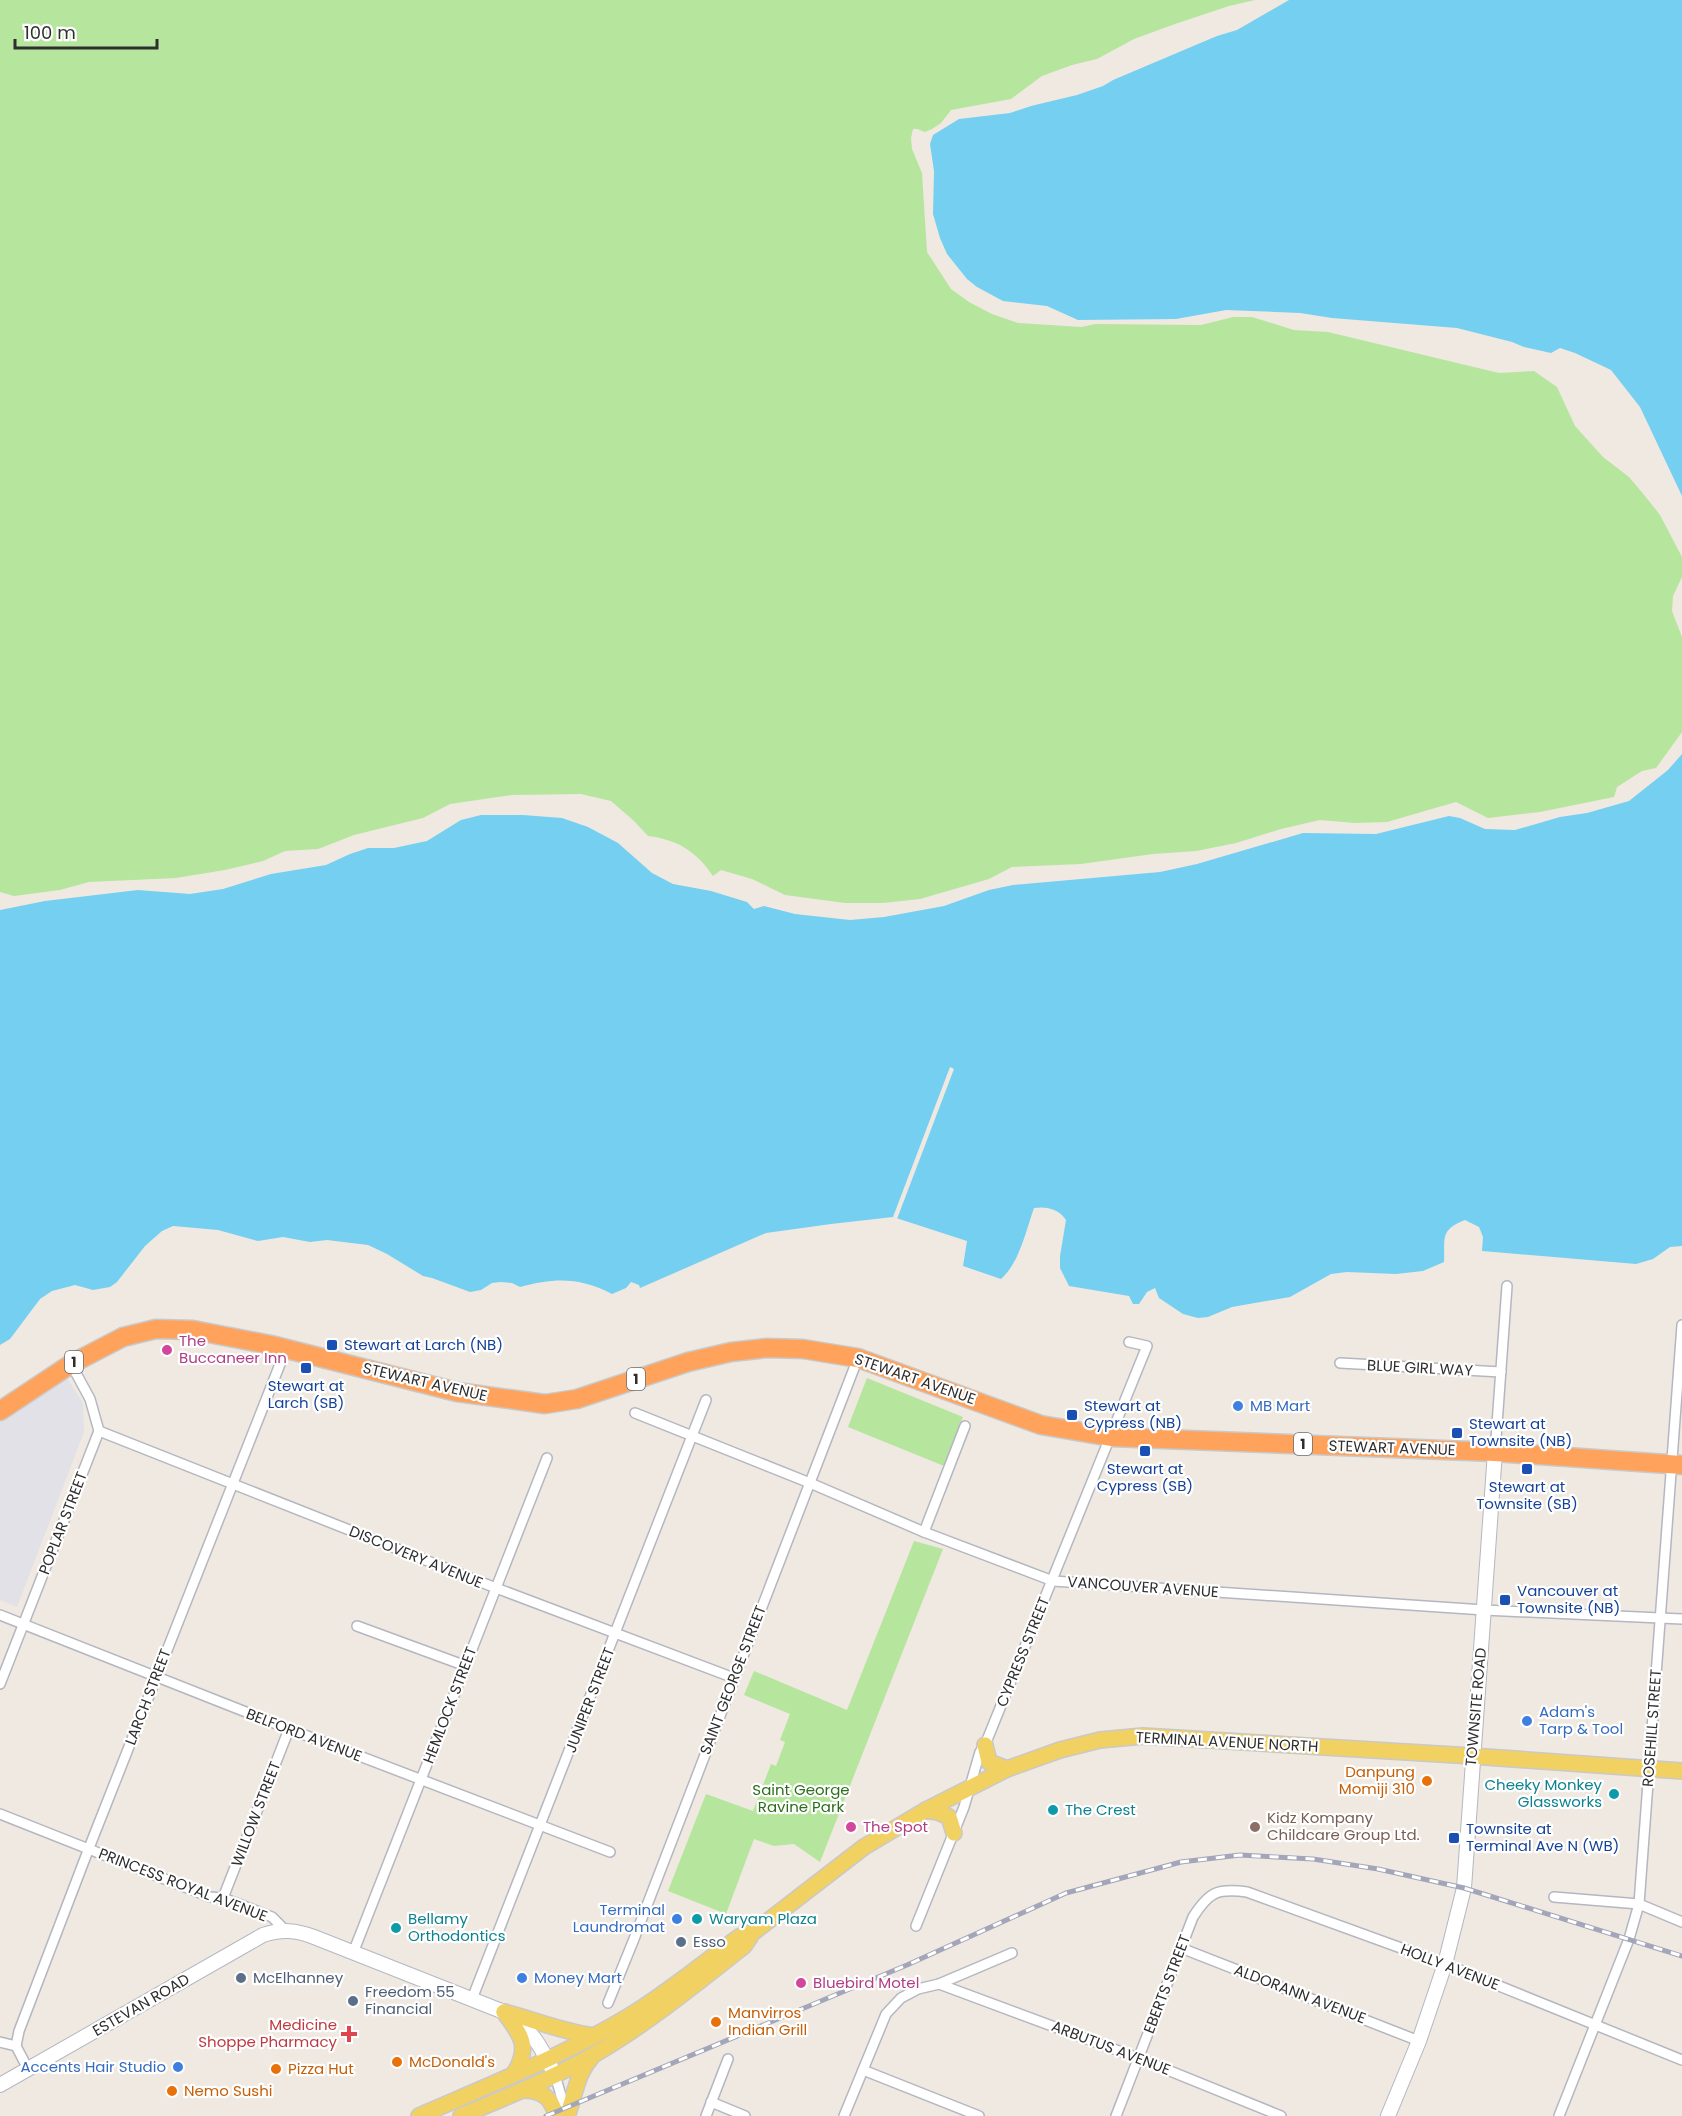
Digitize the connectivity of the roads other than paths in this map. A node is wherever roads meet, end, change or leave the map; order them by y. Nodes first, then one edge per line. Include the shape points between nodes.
1 (1507, 1286) dead end
2 (1682, 1325) edge
3 (1129, 1342) dead end
4 (286, 1349) junction
5 (858, 1358) junction
6 (1340, 1363) dead end
7 (71, 1364) junction
8 (1501, 1372) junction
9 (706, 1400) dead end
10 (0, 1411) edge
11 (635, 1413) dead end
12 (965, 1426) dead end
13 (99, 1431) junction
14 (692, 1436) junction
15 (1111, 1437) junction
16 (1495, 1452) junction
17 (547, 1458) dead end
18 (1677, 1464) edge
19 (810, 1483) junction
20 (232, 1484) junction
21 (924, 1532) junction
22 (1053, 1581) junction
23 (496, 1588) junction
24 (1484, 1610) junction
25 (0, 1615) edge
26 (1660, 1618) junction
27 (1682, 1619) edge
28 (24, 1624) junction
29 (357, 1626) dead end
30 (615, 1633) junction
31 (466, 1666) junction
32 (156, 1677) junction
33 (734, 1678) junction
34 (0, 1684) edge
35 (289, 1730) junction
36 (985, 1745) junction
37 (1472, 1756) junction
38 (1649, 1768) junction
39 (1007, 1769) junction
40 (1682, 1771) edge
41 (421, 1780) junction
42 (969, 1788) junction
43 (926, 1810) junction
44 (0, 1814) edge
45 (541, 1826) junction
46 (954, 1833) junction
47 (88, 1848) junction
48 (610, 1852) dead end
49 (1214, 1892) joint
50 (1554, 1897) dead end
51 (223, 1898) junction
52 (1639, 1904) junction
53 (1682, 1922) edge
54 (916, 1926) dead end
55 (285, 1930) junction
56 (753, 1932) junction
57 (1181, 1948) junction
58 (353, 1953) junction
59 (1012, 1953) dead end
60 (1445, 1964) junction
61 (939, 1984) junction
62 (472, 2000) junction
63 (608, 2003) dead end
64 (504, 2012) junction
65 (1594, 2024) junction
66 (594, 2036) junction
67 (1419, 2041) junction
68 (0, 2042) edge
69 (16, 2046) junction
70 (595, 2054) junction
71 (1138, 2058) junction
72 (547, 2059) junction
73 (728, 2059) dead end
74 (1682, 2060) edge
75 (28, 2069) junction
76 (863, 2070) junction
77 (514, 2074) junction
78 (555, 2075) junction
79 (0, 2085) edge
80 (520, 2091) junction
81 (711, 2102) junction
82 (419, 2116) edge
83 (461, 2116) edge
84 (556, 2116) edge
85 (562, 2116) edge
86 (567, 2116) edge
87 (706, 2116) edge
88 (745, 2116) edge
89 (844, 2116) edge
90 (979, 2116) edge
91 (1116, 2116) edge
92 (1281, 2116) edge
93 (1388, 2116) edge
94 (1559, 2116) edge

1 - 8 street, TOWNSITE ROAD
2 - 18 street, ROSEHILL STREET
3 - 15 street, CYPRESS STREET via 1147,1346
4 - 5 highway, STEWART AVENUE / 1 via 458,1392 545,1404 577,1400 688,1362 731,1352 803,1349
4 - 7 highway, STEWART AVENUE / 1 via 193,1330 156,1329 123,1337
4 - 20 street, LARCH STREET
5 - 15 highway, STEWART AVENUE / 1 via 1041,1425
5 - 19 street, SAINT GEORGE STREET
6 - 8 street, BLUE GIRL WAY
7 - 10 highway, STEWART AVENUE / 1
7 - 13 street via 90,1399
8 - 16 street, TOWNSITE ROAD
9 - 14 street, JUNIPER STREET
11 - 14 street, VANCOUVER AVENUE
12 - 21 street
13 - 20 street, DISCOVERY AVENUE
13 - 28 street, POPLAR STREET
14 - 19 street, VANCOUVER AVENUE
14 - 30 street, JUNIPER STREET
15 - 16 highway, STEWART AVENUE / 1
15 - 22 street, CYPRESS STREET
16 - 18 highway, STEWART AVENUE / 1
16 - 24 street, TOWNSITE ROAD
17 - 23 street, HEMLOCK STREET
18 - 26 street, ROSEHILL STREET
19 - 21 street, VANCOUVER AVENUE
19 - 33 street, SAINT GEORGE STREET
20 - 23 street, DISCOVERY AVENUE
20 - 32 street, LARCH STREET
21 - 22 street, VANCOUVER AVENUE
22 - 24 street, VANCOUVER AVENUE
22 - 36 street, CYPRESS STREET
23 - 30 street, DISCOVERY AVENUE
23 - 31 street, HEMLOCK STREET
24 - 26 street, VANCOUVER AVENUE
24 - 37 street, TOWNSITE ROAD
25 - 28 street, BELFORD AVENUE
26 - 27 street, VANCOUVER AVENUE
26 - 38 street, ROSEHILL STREET
28 - 32 street, BELFORD AVENUE
28 - 34 street, POPLAR STREET
29 - 31 street
30 - 33 street, DISCOVERY AVENUE
30 - 45 street, JUNIPER STREET
31 - 41 street, HEMLOCK STREET
32 - 35 street, BELFORD AVENUE
32 - 47 street, LARCH STREET
33 - 63 street, SAINT GEORGE STREET
35 - 41 street, BELFORD AVENUE
35 - 51 street, WILLOW STREET
36 - 39 main road via 989,1762
36 - 42 street, CYPRESS STREET
37 - 38 main road, TERMINAL AVENUE NORTH
37 - 39 main road, TERMINAL AVENUE NORTH via 1143,1736 1100,1740
37 - 60 street, TOWNSITE ROAD via 1464,1888
38 - 40 main road, TERMINAL AVENUE NORTH
38 - 52 street, ROSEHILL STREET
39 - 42 main road, TERMINAL AVENUE NORTH
41 - 45 street, BELFORD AVENUE
41 - 58 street, HEMLOCK STREET
42 - 43 main road, TERMINAL AVENUE NORTH
42 - 46 street, CYPRESS STREET
43 - 46 main road via 949,1816
43 - 56 main road, TERMINAL AVENUE NORTH via 864,1847
44 - 47 street, PRINCESS ROYAL AVENUE
45 - 48 street, BELFORD AVENUE
45 - 62 street, JUNIPER STREET
46 - 54 street, CYPRESS STREET
47 - 51 street, PRINCESS ROYAL AVENUE via 210,1897
47 - 69 street, LARCH STREET
49 - 57 street, EBERTS STREET via 1192,1917
49 - 60 street, HOLLY AVENUE via 1247,1892
50 - 52 street
51 - 55 street, PRINCESS ROYAL AVENUE via 272,1917
52 - 53 street
52 - 65 street, ROSEHILL STREET
55 - 58 street, PRINCESS ROYAL AVENUE
55 - 75 street, ESTEVAN ROAD via 263,1935
56 - 66 main road, TERMINAL AVENUE NORTH via 739,1937 658,1998
56 - 70 main road, TERMINAL AVENUE NORTH via 744,1946 683,1994
57 - 67 street, ALDORANN AVENUE
57 - 71 street, EBERTS STREET
58 - 62 street, PRINCESS ROYAL AVENUE
59 - 61 street
60 - 65 street, HOLLY AVENUE
60 - 67 street, TOWNSITE ROAD
61 - 71 street, ARBUTUS AVENUE
61 - 76 street via 901,1998 886,2014
62 - 64 street, PRINCESS ROYAL AVENUE
64 - 66 main road via 569,2033
64 - 72 street, PRINCESS ROYAL AVENUE via 531,2032
64 - 77 main road via 522,2036 523,2057
65 - 74 street, HOLLY AVENUE
65 - 94 street, ROSEHILL STREET
66 - 72 main road, TERMINAL AVENUE NORTH
67 - 93 street, TOWNSITE ROAD
68 - 69 street
69 - 75 street
70 - 78 main road, TERMINAL AVENUE NORTH
70 - 86 main road via 582,2072
71 - 91 street, EBERTS STREET
71 - 92 street, ARBUTUS AVENUE
72 - 77 main road, TERMINAL AVENUE NORTH
72 - 78 street, PRINCESS ROYAL AVENUE
73 - 81 street
75 - 79 street, ESTEVAN ROAD
76 - 89 street
76 - 90 street
77 - 82 main road, TERMINAL AVENUE NORTH
78 - 80 main road, TERMINAL AVENUE NORTH
78 - 85 street
80 - 83 main road, TERMINAL AVENUE NORTH
80 - 84 main road via 544,2094 553,2104
81 - 87 street
81 - 88 street

